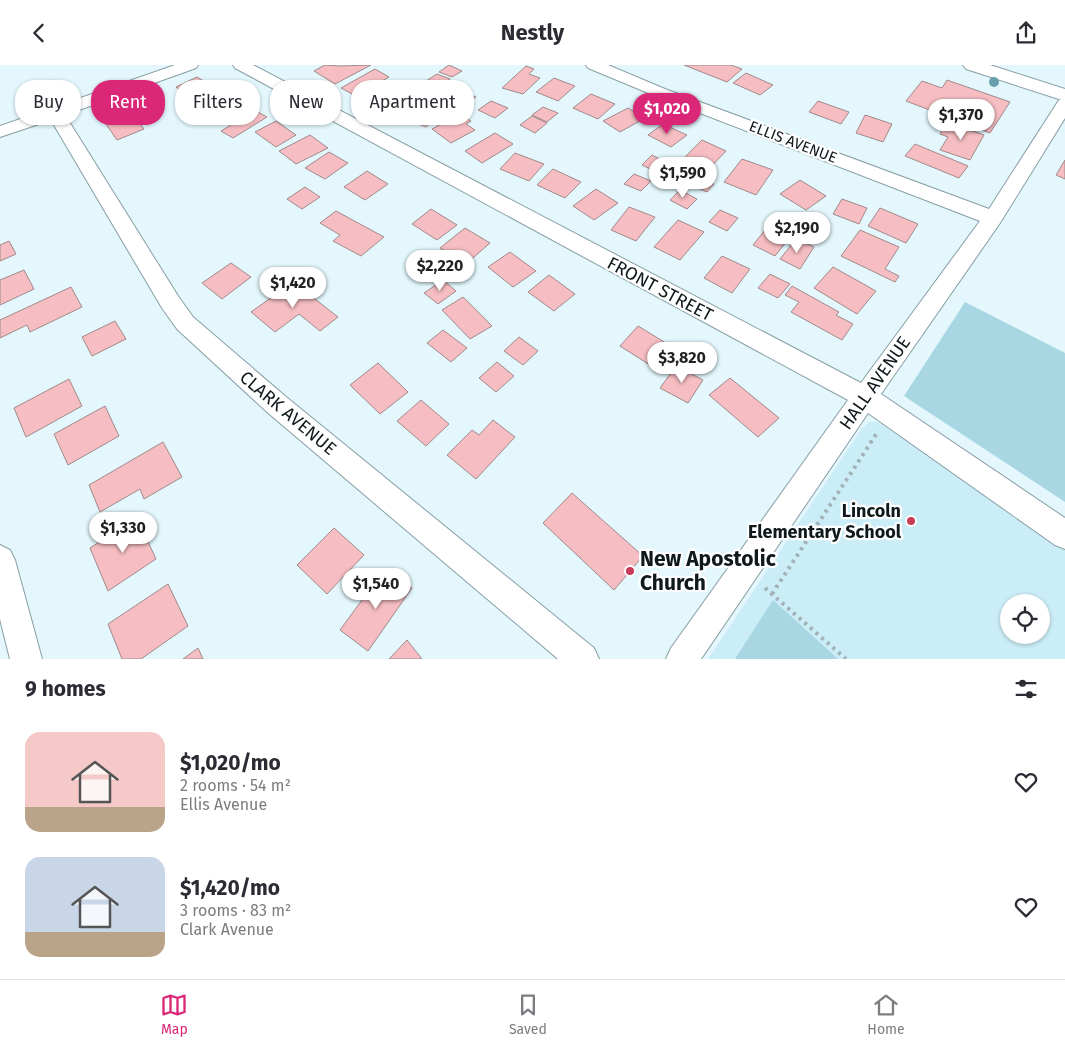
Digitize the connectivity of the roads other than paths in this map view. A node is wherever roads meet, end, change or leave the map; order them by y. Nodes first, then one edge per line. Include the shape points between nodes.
1 (190, 65) edge
2 (241, 65) edge
3 (594, 65) edge
4 (972, 65) edge
5 (1065, 95) edge
6 (81, 104) edge
7 (1065, 105) edge
8 (20, 125) edge
9 (62, 125) edge
10 (0, 132) edge
11 (993, 218) junction
12 (864, 397) junction
13 (1065, 535) edge
14 (0, 560) edge
15 (4, 593) edge
16 (26, 659) edge
17 (583, 659) edge
18 (682, 659) edge

1 - 6 street
2 - 12 street, FRONT STREET via 269,73
3 - 11 street, ELLIS AVENUE
4 - 5 street
7 - 11 street, HALL AVENUE
8 - 10 street
9 - 17 street, CLARK AVENUE via 185,323 284,410
11 - 12 street, HALL AVENUE
12 - 13 street, FRONT STREET
12 - 18 street, HALL AVENUE
14 - 15 street
15 - 16 street

